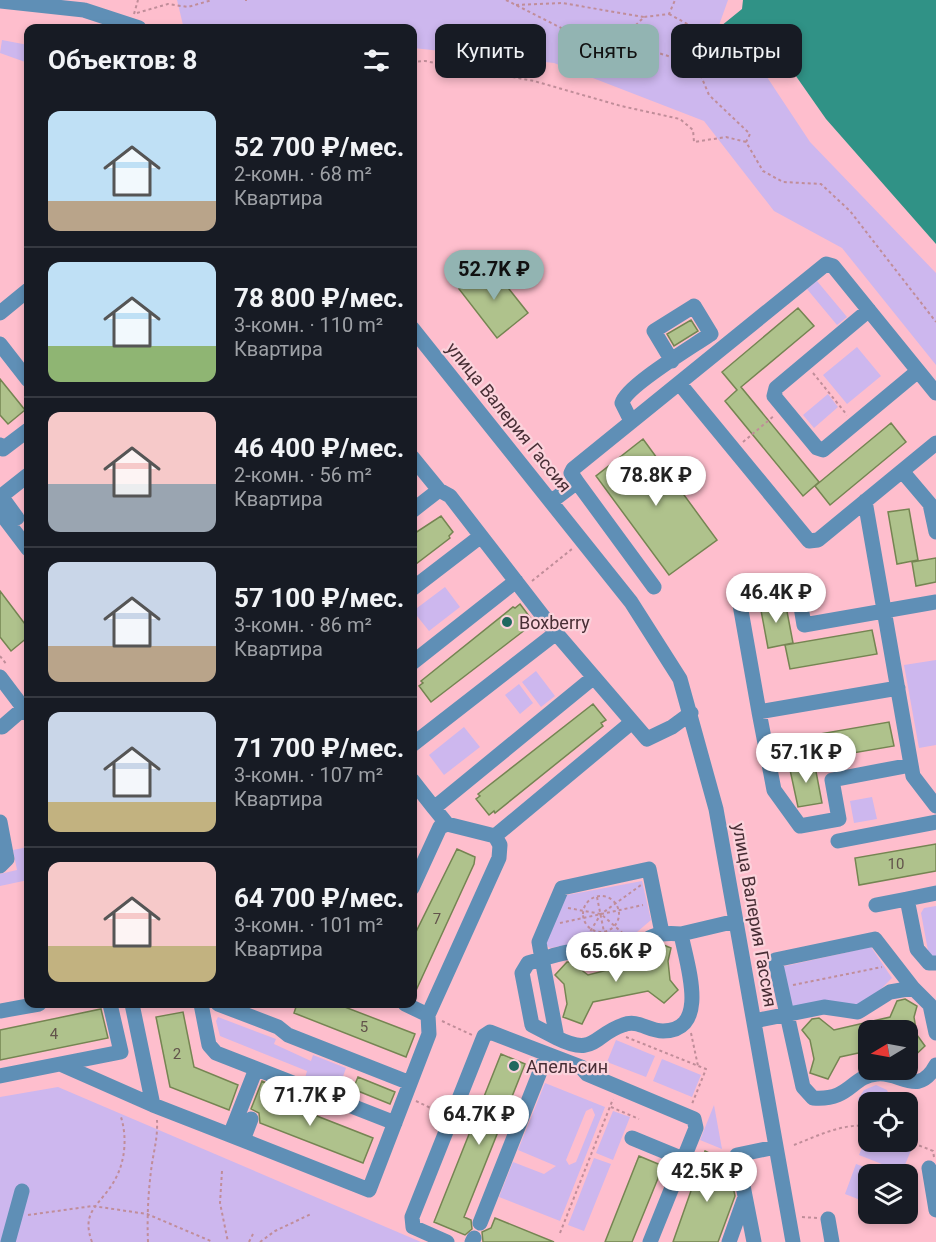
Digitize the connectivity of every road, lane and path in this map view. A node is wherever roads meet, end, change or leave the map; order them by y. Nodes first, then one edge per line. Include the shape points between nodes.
1 (138, 0) edge
2 (212, 0) edge
3 (506, 0) edge
4 (675, 0) edge
5 (0, 1) edge
6 (516, 4) junction
7 (669, 14) junction
8 (644, 17) junction
9 (130, 24) edge
10 (638, 24) edge
11 (687, 24) edge
12 (558, 26) edge
13 (659, 53) edge
14 (417, 62) edge
15 (746, 142) junction
16 (24, 293) edge
17 (868, 310) junction
18 (0, 313) edge
19 (936, 322) edge
20 (417, 334) edge
21 (700, 342) junction
22 (0, 344) edge
23 (711, 356) junction
24 (672, 361) junction
25 (805, 363) junction
26 (918, 371) junction
27 (24, 375) edge
28 (679, 383) junction
29 (936, 393) edge
30 (784, 408) junction
31 (631, 422) junction
32 (855, 424) junction
33 (24, 433) edge
34 (936, 443) edge
35 (1, 449) edge
36 (733, 450) junction
37 (417, 463) edge
38 (902, 471) junction
39 (24, 479) edge
40 (577, 482) junction
41 (439, 490) junction
42 (552, 501) junction
43 (865, 501) junction
44 (0, 502) edge
45 (417, 507) edge
46 (24, 528) edge
47 (936, 532) edge
48 (482, 536) junction
49 (24, 542) edge
50 (516, 581) junction
51 (417, 585) edge
52 (654, 587) dead end
53 (936, 602) edge
54 (884, 611) junction
55 (556, 633) junction
56 (417, 659) edge
57 (0, 677) edge
58 (594, 677) junction
59 (898, 688) junction
60 (24, 708) edge
61 (24, 712) edge
62 (759, 712) junction
63 (691, 713) junction
64 (632, 722) junction
65 (0, 726) edge
66 (417, 741) edge
67 (911, 765) junction
68 (417, 786) edge
69 (936, 806) edge
70 (434, 808) junction
71 (0, 822) edge
72 (936, 822) edge
73 (447, 825) junction
74 (495, 836) junction
75 (838, 841) dead end
76 (0, 866) edge
77 (417, 877) edge
78 (651, 877) junction
79 (596, 889) junction
80 (936, 893) edge
81 (907, 899) junction
82 (615, 903) junction
83 (656, 903) junction
84 (555, 905) junction
85 (876, 905) dead end
86 (618, 910) junction
87 (583, 911) junction
88 (601, 914) junction
89 (584, 918) junction
90 (736, 921) junction
91 (546, 926) junction
92 (614, 926) junction
93 (592, 929) junction
94 (604, 931) junction
95 (662, 933) junction
96 (681, 934) junction
97 (637, 946) junction
98 (578, 951) junction
99 (609, 958) junction
100 (542, 959) junction
101 (936, 963) edge
102 (894, 964) junction
103 (782, 987) junction
104 (913, 988) junction
105 (24, 1007) edge
106 (111, 1008) edge
107 (133, 1008) edge
108 (202, 1008) edge
109 (228, 1008) edge
110 (413, 1008) edge
111 (0, 1011) edge
112 (428, 1015) junction
113 (788, 1015) junction
114 (688, 1018) junction
115 (754, 1021) junction
116 (611, 1031) junction
117 (936, 1033) edge
118 (556, 1038) junction
119 (483, 1040) junction
120 (547, 1054) junction
121 (60, 1064) junction
122 (936, 1065) edge
123 (698, 1066) junction
124 (256, 1069) junction
125 (0, 1076) edge
126 (618, 1087) junction
127 (402, 1095) junction
128 (155, 1106) junction
129 (610, 1107) junction
130 (688, 1115) junction
131 (121, 1117) dead end
132 (452, 1117) junction
133 (251, 1119) dead end
134 (639, 1119) dead end
135 (395, 1123) junction
136 (858, 1126) edge
137 (236, 1138) junction
138 (632, 1138) dead end
139 (794, 1145) dead end
140 (918, 1145) edge
141 (776, 1147) junction
142 (683, 1159) junction
143 (932, 1163) edge
144 (222, 1171) dead end
145 (22, 1191) dead end
146 (745, 1197) junction
147 (93, 1206) junction
148 (936, 1210) edge
149 (147, 1214) junction
150 (311, 1214) dead end
151 (14, 1217) junction
152 (828, 1219) dead end
153 (480, 1223) dead end
154 (560, 1233) dead end
155 (253, 1234) dead end
156 (8, 1242) edge
157 (92, 1242) edge
158 (148, 1242) edge
159 (213, 1242) edge
160 (228, 1242) edge
161 (249, 1242) edge
162 (260, 1242) edge
163 (447, 1242) edge
164 (650, 1242) edge
165 (729, 1242) edge
166 (754, 1242) edge
167 (793, 1242) edge
168 (832, 1242) edge

1 - 2 path via 134,14 168,4 188,7
3 - 6 path
4 - 7 path
5 - 9 street via 84,10
6 - 8 path via 562,3
6 - 12 path
7 - 8 path
7 - 11 path
8 - 10 path
13 - 15 path via 698,69 709,95 750,134
14 - 15 path via 534,81 680,119 693,130 694,142 726,137
15 - 19 path via 763,171 783,182 821,184 850,211
16 - 18 street
17 - 23 street via 833,266 826,264
17 - 25 street
17 - 26 street
20 - 42 street, улица Валерия Гассия
21 - 23 street
21 - 24 street
21 - 24 street via 711,332 692,305 654,331
22 - 27 street
23 - 28 street
24 - 31 street via 624,396 624,411
25 - 30 street via 774,390
25 - 32 path
26 - 29 street
26 - 32 street
28 - 31 street
28 - 36 street
30 - 32 street via 820,450
30 - 36 path
31 - 40 street via 571,471
33 - 35 street
34 - 38 street
36 - 43 street via 809,542 818,540
37 - 41 street
38 - 43 street
38 - 47 street via 930,504
39 - 44 street
40 - 42 street
40 - 52 street
41 - 45 street
41 - 48 street via 450,496
42 - 63 street, улица Валерия Гассия via 631,602 670,660
43 - 54 street
44 - 46 street
44 - 49 street
48 - 50 street
48 - 51 street
50 - 55 street
50 - 56 street
53 - 54 street
54 - 59 street
54 - 62 street via 804,625 798,589 739,599
55 - 58 street
55 - 66 street
57 - 60 street
58 - 64 street
58 - 70 street
59 - 62 street
59 - 67 street
61 - 65 street
62 - 67 street via 774,790 800,826 839,819 832,780
63 - 64 street via 647,740
63 - 90 street, улица Валерия Гассия via 716,809
64 - 74 street
67 - 69 street via 913,776
68 - 70 street
70 - 73 street
71 - 76 street via 7,859
72 - 75 street
73 - 74 street
73 - 77 street via 440,827
74 - 112 street via 500,845 499,858
78 - 79 street via 649,869
78 - 82 path
78 - 83 street
79 - 82 path
79 - 84 street via 562,888
79 - 87 path
79 - 88 path
80 - 81 street
81 - 85 street
81 - 101 street via 917,949 929,963
82 - 86 path
82 - 88 path
83 - 86 path
83 - 95 street
84 - 87 path
84 - 91 street
86 - 88 path
86 - 92 path
87 - 88 path
87 - 89 path
88 - 89 path
88 - 92 path
88 - 93 path
88 - 94 path
89 - 91 path
89 - 93 path
90 - 96 street
90 - 115 street, улица Валерия Гассия
91 - 100 street via 539,942
92 - 94 path
92 - 97 path
93 - 94 path
93 - 98 path
94 - 99 path
95 - 96 street
95 - 97 street
96 - 114 street via 693,1002
97 - 99 street via 625,955
98 - 99 street
98 - 100 street
100 - 118 street
100 - 118 street via 528,963 522,973 532,1025
102 - 103 path
102 - 103 street via 875,939 776,960
102 - 104 street
103 - 113 street
104 - 113 street via 890,992 858,1012 824,1007
104 - 117 street via 927,1000
105 - 111 street
106 - 121 street via 121,1052
107 - 128 street
108 - 124 street via 211,1051
109 - 127 street via 278,1027
110 - 112 street
112 - 119 path
112 - 127 street via 429,1034
113 - 115 street
113 - 122 street via 803,1088 813,1098 833,1098 876,1074 910,1082 922,1080
114 - 116 street via 670,1030 634,1023
114 - 123 path
115 - 141 street, улица Валерия Гассия
116 - 118 street via 588,1045 576,1046
116 - 123 path
119 - 120 street via 487,1033 494,1032
119 - 132 street
120 - 126 street
120 - 153 street
121 - 125 street
121 - 128 street
123 - 130 path via 706,1069
124 - 135 street
124 - 137 street
126 - 129 path
126 - 130 street
127 - 132 path
127 - 135 street
128 - 137 street
128 - 149 path via 158,1138
129 - 134 path
129 - 154 path
130 - 142 street via 694,1119 696,1128
131 - 147 path via 126,1134 121,1167 110,1188
132 - 163 street via 411,1222 416,1230
133 - 137 street
135 - 137 street via 369,1190
136 - 139 path
138 - 142 street
140 - 143 path via 933,1151
141 - 146 street via 737,1155
141 - 167 street, улица Валерия Гассия
142 - 164 street
143 - 148 street
144 - 160 path via 220,1203
145 - 151 street
146 - 165 street
146 - 166 street
147 - 149 path
147 - 151 path
147 - 157 path via 87,1229
149 - 158 path
149 - 159 path
150 - 162 path
151 - 156 street
152 - 168 street
155 - 161 path

